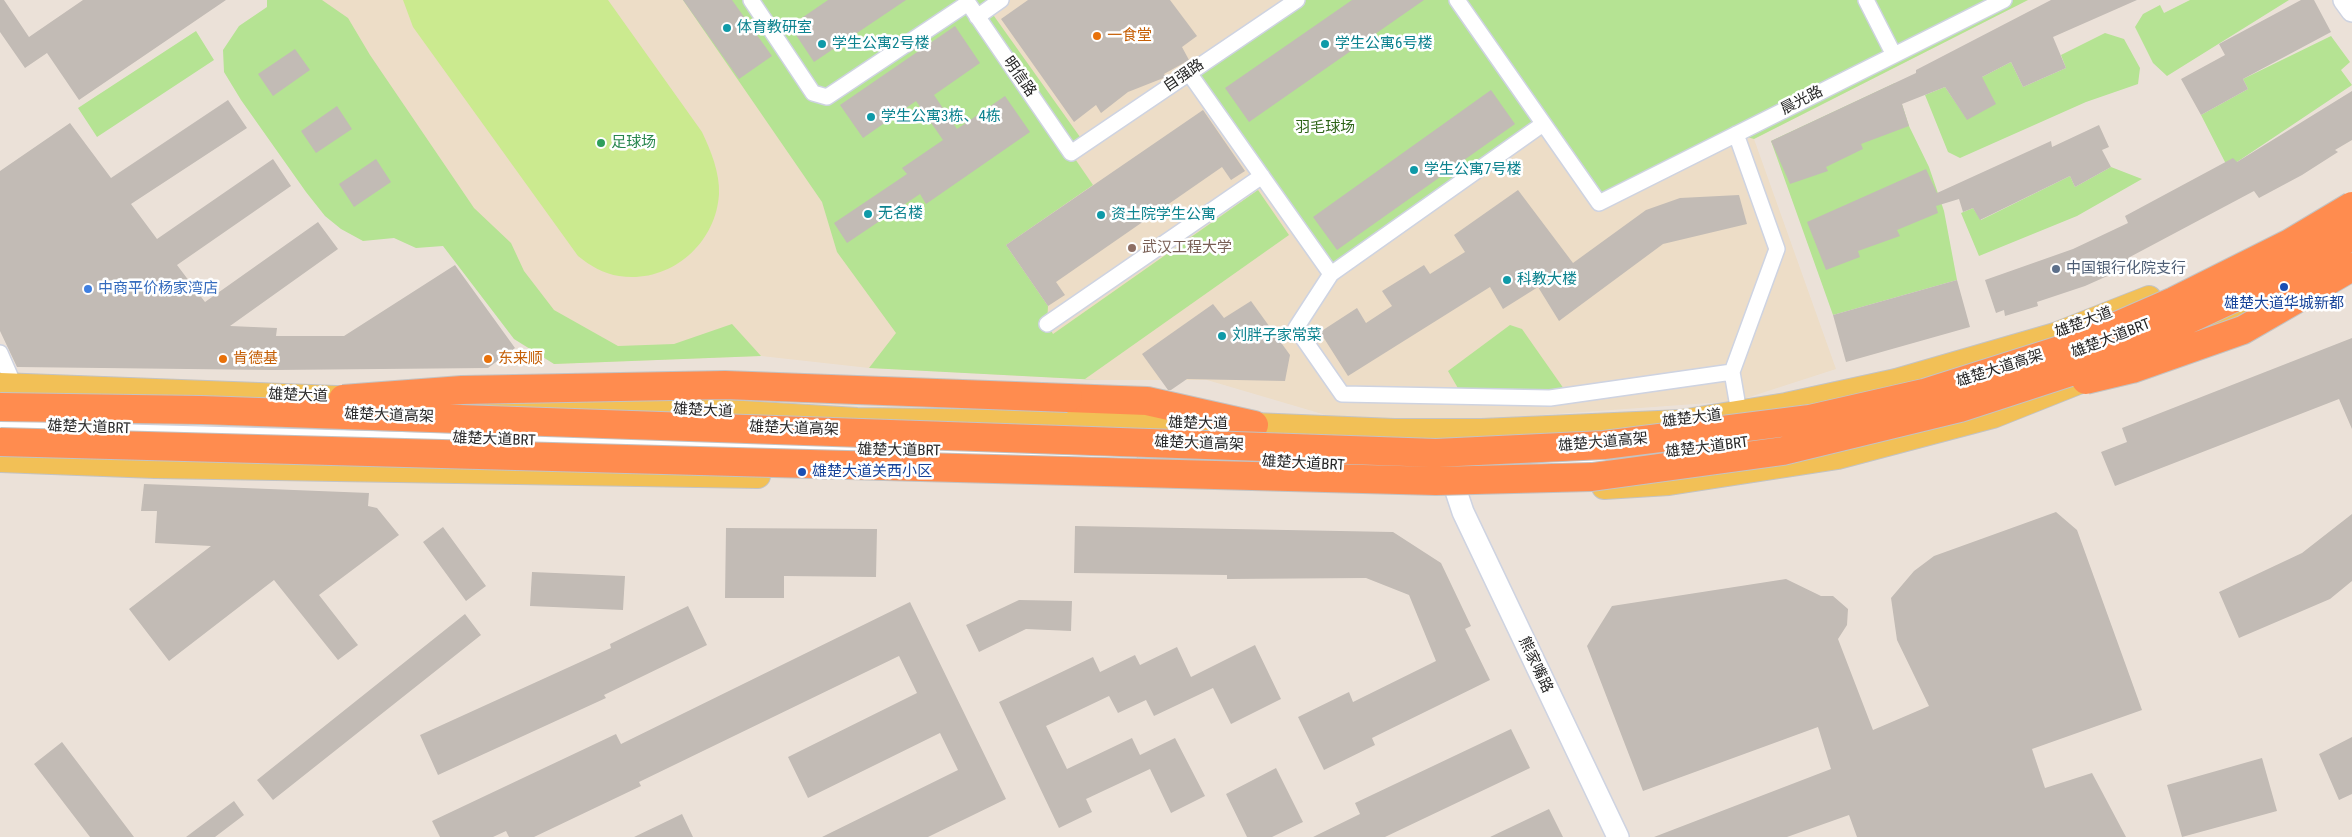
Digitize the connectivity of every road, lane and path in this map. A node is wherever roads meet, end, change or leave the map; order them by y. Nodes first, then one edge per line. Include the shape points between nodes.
1 (751, 0) edge
2 (1001, 0) edge
3 (1297, 0) edge
4 (1456, 0) edge
5 (1866, 0) edge
6 (2004, 0) edge
7 (2344, 0) edge
8 (967, 1) edge
9 (2352, 11) edge
10 (977, 17) junction
11 (1894, 55) junction
12 (1189, 73) junction
13 (1543, 124) junction
14 (1736, 134) junction
15 (1071, 153) joint
16 (1262, 176) junction
17 (2352, 192) edge
18 (2352, 206) edge
19 (2352, 236) edge
20 (2352, 252) edge
21 (2352, 267) edge
22 (1331, 274) junction
23 (1047, 324) dead end
24 (2084, 350) dead end
25 (0, 354) edge
26 (2056, 360) dead end
27 (1732, 372) junction
28 (4, 392) edge
29 (1737, 401) dead end
30 (1960, 408) junction
31 (201, 410) junction
32 (1704, 418) junction
33 (0, 425) edge
34 (1254, 425) junction
35 (0, 442) edge
36 (1723, 446) dead end
37 (1145, 456) dead end
38 (1195, 458) dead end
39 (0, 460) edge
40 (1311, 464) dead end
41 (1511, 466) dead end
42 (1710, 477) junction
43 (1456, 491) junction
44 (1618, 837) edge

1 - 8 street via 813,92 826,97
2 - 10 street
3 - 12 street, 自强路
4 - 13 street
5 - 11 street
6 - 11 street, 晨光路
7 - 9 street
8 - 10 street, 明信路
10 - 15 street, 明信路
11 - 14 street, 晨光路
12 - 15 street, 自强路
12 - 16 street
13 - 14 street, 晨光路 via 1599,203
13 - 22 street
14 - 27 street via 1777,249
16 - 22 street
16 - 23 street
17 - 32 main road, 雄楚大道 via 2183,285 2055,335 1896,381 1786,406
18 - 31 highway, 雄楚大道高架, bridge via 2290,243 2174,301 2056,351 1924,393 1810,419 1604,445 1436,453
19 - 30 highway, 雄楚大道高架, bridge via 2300,267 2088,366
20 - 42 main road via 2300,284 2189,338 1993,416 1838,457
21 - 30 highway, bridge via 2243,330 2132,370
22 - 27 street via 1296,328 1342,394 1550,398
24 - 26 lane, 雄楚大道BRT
25 - 28 street
27 - 29 street
28 - 31 highway, 雄楚大道高架, bridge
28 - 34 main road, 雄楚大道 via 710,410 857,420
30 - 35 highway, 雄楚大道高架, bridge via 1782,451 1592,477 1436,481
31 - 34 highway, bridge via 462,390 725,385 1147,401
32 - 34 main road, 雄楚大道 via 1681,422 1482,432
32 - 42 main road via 1724,420 1739,434 1740,449 1732,465
33 - 37 lane, 雄楚大道BRT
36 - 41 lane, 雄楚大道BRT via 1606,460
38 - 40 lane, 雄楚大道BRT
39 - 43 main road via 155,466
42 - 43 main road via 1669,483 1498,492
43 - 44 street, 熊家嘴路 via 1463,512

